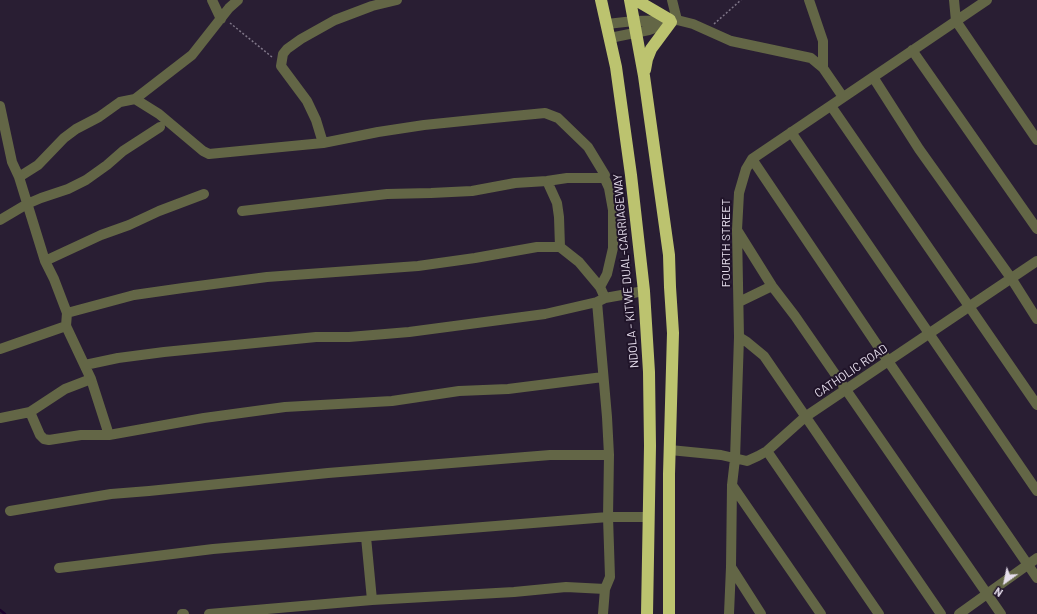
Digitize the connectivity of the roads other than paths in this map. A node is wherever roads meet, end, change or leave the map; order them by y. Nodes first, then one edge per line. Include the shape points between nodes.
1 (212, 0) edge
2 (238, 0) edge
3 (397, 0) edge
4 (601, 0) edge
5 (630, 0) edge
6 (636, 0) edge
7 (672, 0) edge
8 (809, 0) edge
9 (954, 0) edge
10 (987, 0) edge
11 (221, 19) junction
12 (634, 21) junction
13 (673, 21) junction
14 (956, 21) junction
15 (607, 24) junction
16 (636, 33) junction
17 (610, 38) junction
18 (912, 50) junction
19 (823, 68) junction
20 (644, 76) junction
21 (873, 77) junction
22 (843, 97) junction
23 (135, 99) junction
24 (0, 106) edge
25 (831, 106) junction
26 (160, 127) dead end
27 (791, 132) junction
28 (1037, 140) edge
29 (323, 143) junction
30 (752, 159) junction
31 (19, 177) junction
32 (604, 177) junction
33 (547, 181) junction
34 (204, 194) dead end
35 (27, 204) junction
36 (242, 211) dead end
37 (0, 220) edge
38 (1037, 229) edge
39 (737, 230) junction
40 (560, 247) junction
41 (45, 261) junction
42 (1037, 261) edge
43 (1011, 278) junction
44 (772, 286) junction
45 (600, 287) junction
46 (644, 292) junction
47 (601, 300) junction
48 (739, 302) junction
49 (969, 307) junction
50 (67, 313) junction
51 (1037, 319) edge
52 (66, 326) junction
53 (930, 334) junction
54 (739, 337) junction
55 (0, 349) edge
56 (888, 362) junction
57 (85, 365) junction
58 (603, 377) junction
59 (91, 379) junction
60 (846, 390) junction
61 (1037, 405) edge
62 (30, 412) junction
63 (805, 417) junction
64 (0, 418) edge
65 (109, 435) junction
66 (670, 450) junction
67 (767, 450) junction
68 (609, 455) junction
69 (735, 459) junction
70 (732, 485) junction
71 (1037, 491) edge
72 (10, 511) dead end
73 (608, 517) junction
74 (648, 517) junction
75 (366, 537) junction
76 (1037, 558) edge
77 (1028, 564) junction
78 (731, 567) junction
79 (59, 568) dead end
80 (1037, 578) edge
81 (605, 589) junction
82 (987, 594) junction
83 (372, 600) junction
84 (209, 614) edge
85 (603, 614) edge
86 (647, 614) edge
87 (669, 614) edge
88 (729, 614) edge
89 (761, 614) edge
90 (821, 614) edge
91 (879, 614) edge
92 (941, 614) edge
93 (959, 614) edge
94 (1001, 614) edge

1 - 11 street
2 - 11 street
3 - 29 street via 335,20 301,39 283,54 281,66 307,101
4 - 15 highway, NDOLA - KITWE DUAL-CARRIAGEWAY
5 - 12 highway
6 - 13 highway
7 - 13 street
8 - 19 street via 822,33
9 - 14 street
10 - 14 street
11 - 23 street via 192,55
12 - 13 street
12 - 15 street
12 - 16 highway
13 - 16 street
13 - 19 street via 693,24 731,41 811,58
13 - 20 highway via 651,49
14 - 18 street
14 - 28 street
15 - 17 highway, NDOLA - KITWE DUAL-CARRIAGEWAY
16 - 17 street
16 - 20 highway
17 - 46 highway, NDOLA - KITWE DUAL-CARRIAGEWAY via 632,175
18 - 21 street
18 - 38 street
19 - 22 street
20 - 66 highway via 669,255 673,333
21 - 22 street
21 - 43 street via 919,149
22 - 25 street
23 - 29 street via 159,114 202,151 209,154
23 - 31 street via 120,102 76,129 38,165
24 - 31 street via 12,162
25 - 27 street
25 - 49 street
26 - 35 street via 123,151 86,180
27 - 30 street
27 - 53 street
29 - 32 street via 424,125 545,113 558,118 588,148
30 - 39 street, FOURTH STREET via 746,169 739,193
30 - 56 street
31 - 35 street
32 - 33 street
32 - 45 street via 612,204 613,248 607,274
33 - 36 street via 431,194 387,194
33 - 40 street via 560,217
34 - 41 street via 101,235
35 - 37 street
35 - 41 street
39 - 44 street
39 - 48 street, FOURTH STREET
40 - 45 street via 579,262
40 - 50 street via 537,247 418,266 267,277 182,288 134,295
41 - 50 street
42 - 43 street, CATHOLIC ROAD
43 - 49 street, CATHOLIC ROAD
43 - 51 street
44 - 48 street
44 - 60 street via 796,316
45 - 47 street
46 - 47 street
46 - 74 highway, NDOLA - KITWE DUAL-CARRIAGEWAY via 649,372
47 - 57 street via 545,314 417,331 316,337 172,351
47 - 58 street
48 - 54 street, FOURTH STREET
49 - 53 street, CATHOLIC ROAD
49 - 61 street
50 - 52 street
52 - 55 street
52 - 57 street
53 - 56 street, CATHOLIC ROAD
53 - 71 street
54 - 63 street via 764,356
54 - 69 street, FOURTH STREET
56 - 60 street, CATHOLIC ROAD
56 - 77 street
57 - 59 street
58 - 65 street via 508,389 459,391 392,401 285,407
58 - 68 street
59 - 62 street via 65,389
59 - 65 street
60 - 63 street, CATHOLIC ROAD
60 - 82 street
62 - 64 street
62 - 65 street via 44,439
63 - 67 street, CATHOLIC ROAD
63 - 92 street
66 - 69 street, CATHOLIC ROAD via 721,455
66 - 87 highway
67 - 69 street, CATHOLIC ROAD via 747,461
67 - 91 street
68 - 72 street via 543,456 328,473 111,494
68 - 73 street
69 - 70 street, FOURTH STREET
70 - 78 street, FOURTH STREET
70 - 90 street
73 - 74 street
73 - 75 street
73 - 81 street via 610,577
74 - 86 highway, NDOLA - KITWE DUAL-CARRIAGEWAY
75 - 79 street via 213,549
75 - 83 street
76 - 77 street
77 - 80 street
77 - 82 street
78 - 88 street, FOURTH STREET
78 - 89 street
81 - 83 street via 566,587
81 - 85 street
82 - 93 street
82 - 94 street
83 - 84 street

